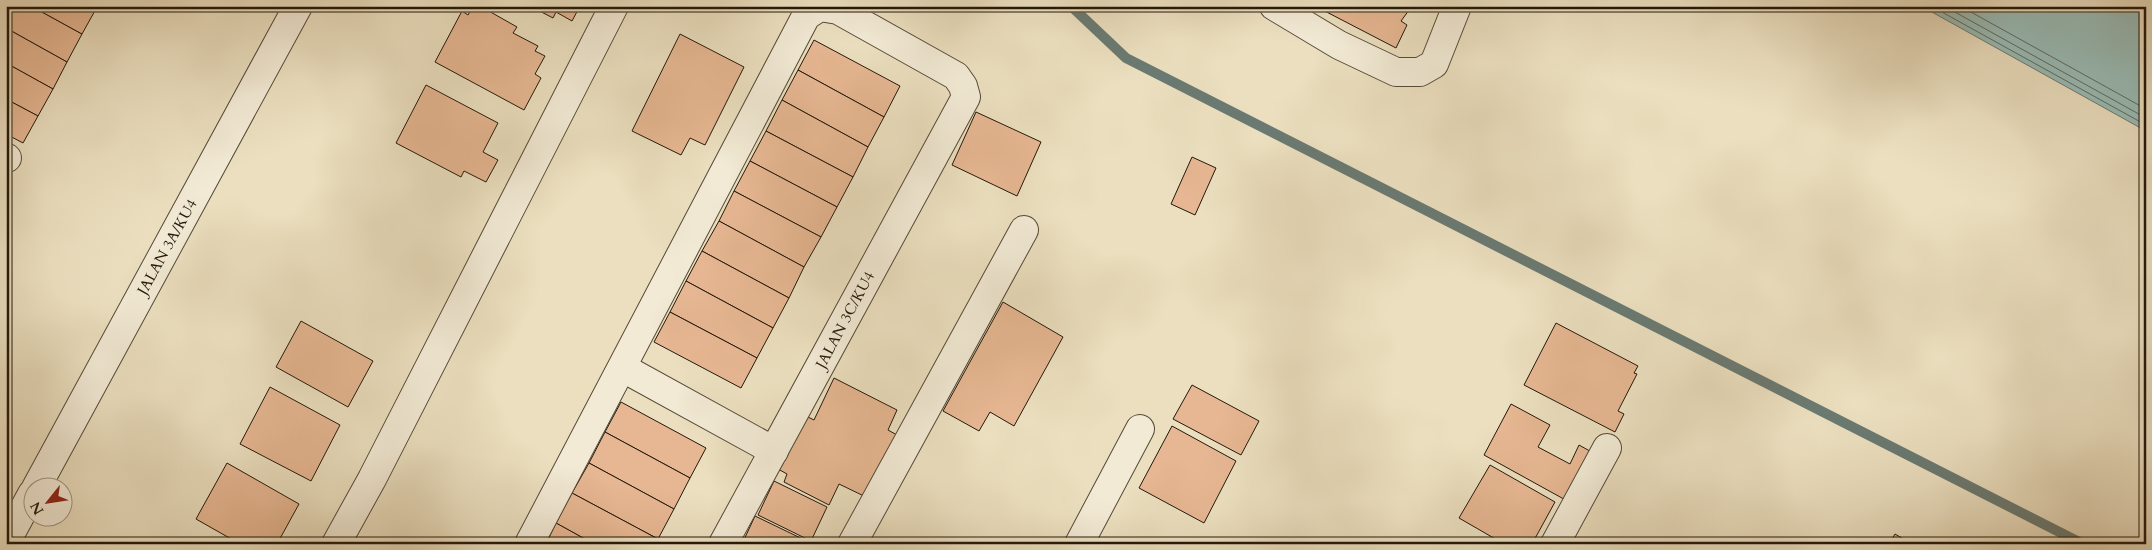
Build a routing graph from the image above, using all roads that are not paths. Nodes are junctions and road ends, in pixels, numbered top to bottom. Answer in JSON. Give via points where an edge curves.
{"nodes":[{"id":1,"x":298,"y":6,"type":"edge"},
{"id":2,"x":614,"y":6,"type":"edge"},
{"id":3,"x":1274,"y":6,"type":"edge"},
{"id":4,"x":1457,"y":6,"type":"edge"},
{"id":5,"x":1024,"y":230,"type":"dead end"},
{"id":6,"x":623,"y":368,"type":"junction"},
{"id":7,"x":1140,"y":430,"type":"dead end"},
{"id":8,"x":1607,"y":448,"type":"dead end"},
{"id":9,"x":774,"y":451,"type":"junction"},
{"id":10,"x":41,"y":478,"type":"edge"},
{"id":11,"x":22,"y":512,"type":"edge"},
{"id":12,"x":6,"y":542,"type":"edge"},
{"id":13,"x":336,"y":544,"type":"edge"},
{"id":14,"x":529,"y":544,"type":"edge"},
{"id":15,"x":723,"y":544,"type":"edge"},
{"id":16,"x":852,"y":544,"type":"edge"},
{"id":17,"x":1079,"y":544,"type":"edge"},
{"id":18,"x":1555,"y":544,"type":"edge"}],
"edges":[{"from":1,"to":10,"type":"street","name":"JALAN 3A/KU4"},
{"from":2,"to":13,"type":"street"},
{"from":3,"to":4,"type":"street","via":[[1339,45],[1396,72],[1420,72],[1434,64]]},
{"from":5,"to":16,"type":"street"},
{"from":6,"to":9,"type":"street"},
{"from":6,"to":9,"type":"street","name":"JALAN 3C/KU4","via":[[806,16],[820,7],[838,10],[956,76],[966,97]]},
{"from":6,"to":14,"type":"street"},
{"from":7,"to":17,"type":"street"},
{"from":8,"to":18,"type":"street"},
{"from":9,"to":15,"type":"street","name":"JALAN 3C/KU4"},
{"from":11,"to":12,"type":"street"}]}
